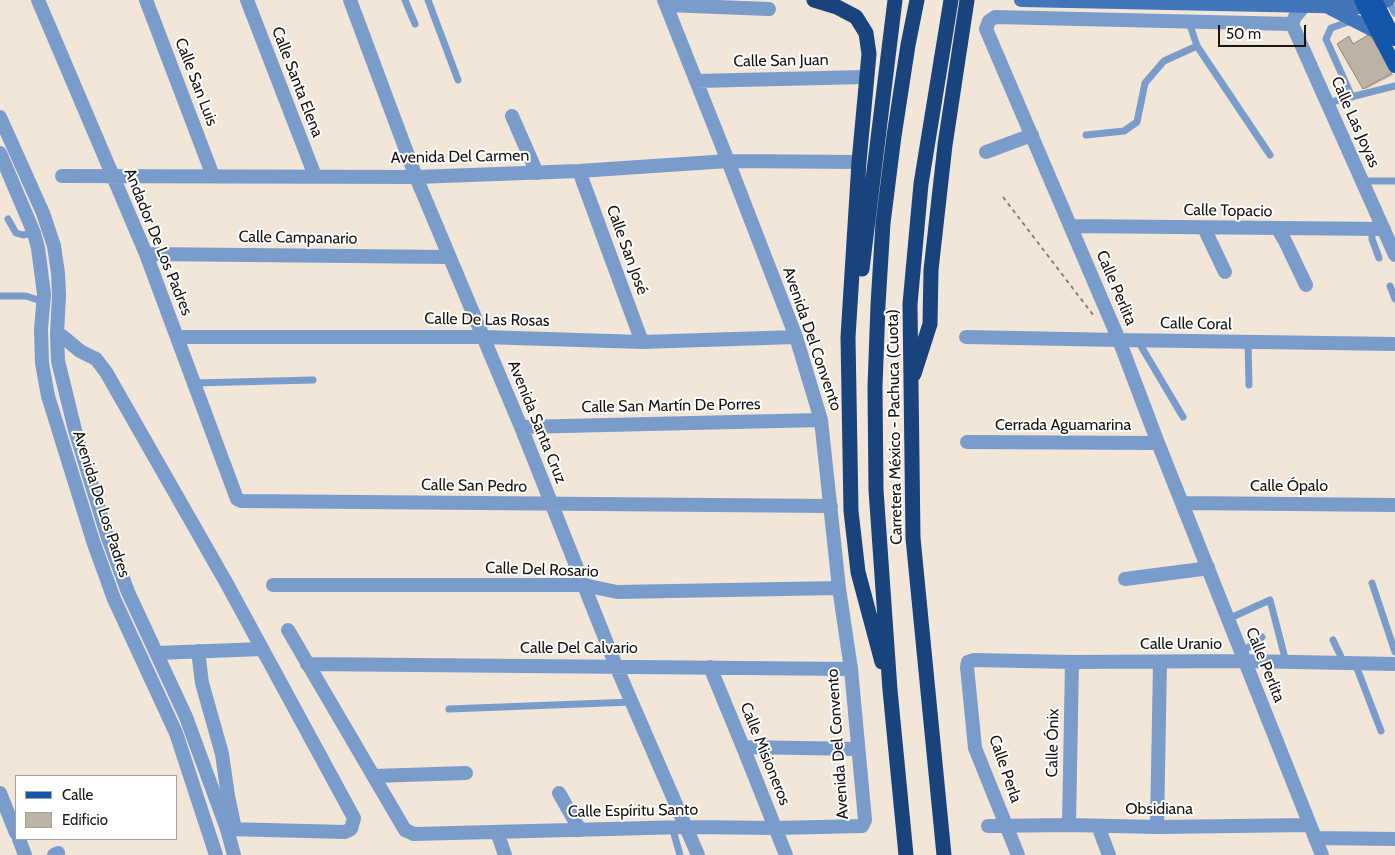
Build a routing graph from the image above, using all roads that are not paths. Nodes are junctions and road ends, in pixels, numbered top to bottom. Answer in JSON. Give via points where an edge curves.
{"nodes":[{"id":1,"x":38,"y":0,"type":"edge"},
{"id":2,"x":146,"y":0,"type":"edge"},
{"id":3,"x":246,"y":0,"type":"edge"},
{"id":4,"x":350,"y":0,"type":"edge"},
{"id":5,"x":405,"y":0,"type":"edge"},
{"id":6,"x":428,"y":0,"type":"edge"},
{"id":7,"x":814,"y":0,"type":"edge"},
{"id":8,"x":917,"y":0,"type":"edge"},
{"id":9,"x":1020,"y":0,"type":"edge"},
{"id":10,"x":1389,"y":0,"type":"edge"},
{"id":11,"x":665,"y":2,"type":"edge"},
{"id":12,"x":1367,"y":2,"type":"edge"},
{"id":13,"x":894,"y":4,"type":"edge"},
{"id":14,"x":951,"y":4,"type":"edge"},
{"id":15,"x":966,"y":5,"type":"edge"},
{"id":16,"x":1304,"y":6,"type":"junction"},
{"id":17,"x":1328,"y":6,"type":"junction"},
{"id":18,"x":769,"y":9,"type":"dead end"},
{"id":19,"x":1395,"y":11,"type":"edge"},
{"id":20,"x":1353,"y":20,"type":"junction"},
{"id":21,"x":1189,"y":22,"type":"junction"},
{"id":22,"x":415,"y":24,"type":"dead end"},
{"id":23,"x":1292,"y":24,"type":"junction"},
{"id":24,"x":1377,"y":32,"type":"junction"},
{"id":25,"x":1395,"y":39,"type":"edge"},
{"id":26,"x":1197,"y":46,"type":"junction"},
{"id":27,"x":1395,"y":66,"type":"edge"},
{"id":28,"x":866,"y":77,"type":"junction"},
{"id":29,"x":458,"y":80,"type":"dead end"},
{"id":30,"x":696,"y":81,"type":"junction"},
{"id":31,"x":1395,"y":86,"type":"edge"},
{"id":32,"x":1352,"y":97,"type":"junction"},
{"id":33,"x":1327,"y":102,"type":"junction"},
{"id":34,"x":512,"y":116,"type":"dead end"},
{"id":35,"x":0,"y":117,"type":"edge"},
{"id":36,"x":1032,"y":135,"type":"junction"},
{"id":37,"x":1086,"y":135,"type":"dead end"},
{"id":38,"x":986,"y":152,"type":"dead end"},
{"id":39,"x":0,"y":153,"type":"edge"},
{"id":40,"x":1270,"y":155,"type":"dead end"},
{"id":41,"x":728,"y":161,"type":"junction"},
{"id":42,"x":859,"y":162,"type":"junction"},
{"id":43,"x":579,"y":171,"type":"junction"},
{"id":44,"x":538,"y":172,"type":"junction"},
{"id":45,"x":112,"y":175,"type":"junction"},
{"id":46,"x":62,"y":176,"type":"dead end"},
{"id":47,"x":213,"y":176,"type":"junction"},
{"id":48,"x":315,"y":176,"type":"junction"},
{"id":49,"x":416,"y":176,"type":"junction"},
{"id":50,"x":1395,"y":181,"type":"edge"},
{"id":51,"x":1362,"y":182,"type":"junction"},
{"id":52,"x":8,"y":219,"type":"dead end"},
{"id":53,"x":1071,"y":226,"type":"junction"},
{"id":54,"x":1204,"y":228,"type":"junction"},
{"id":55,"x":1278,"y":228,"type":"junction"},
{"id":56,"x":1378,"y":229,"type":"junction"},
{"id":57,"x":34,"y":234,"type":"junction"},
{"id":58,"x":146,"y":254,"type":"junction"},
{"id":59,"x":1395,"y":255,"type":"edge"},
{"id":60,"x":449,"y":257,"type":"junction"},
{"id":61,"x":1380,"y":258,"type":"dead end"},
{"id":62,"x":1225,"y":272,"type":"dead end"},
{"id":63,"x":1306,"y":285,"type":"dead end"},
{"id":64,"x":1390,"y":286,"type":"dead end"},
{"id":65,"x":0,"y":296,"type":"edge"},
{"id":66,"x":1395,"y":298,"type":"edge"},
{"id":67,"x":44,"y":302,"type":"junction"},
{"id":68,"x":57,"y":334,"type":"junction"},
{"id":69,"x":177,"y":337,"type":"junction"},
{"id":70,"x":483,"y":337,"type":"junction"},
{"id":71,"x":796,"y":337,"type":"junction"},
{"id":72,"x":848,"y":337,"type":"junction"},
{"id":73,"x":966,"y":337,"type":"dead end"},
{"id":74,"x":1119,"y":340,"type":"junction"},
{"id":75,"x":1138,"y":341,"type":"junction"},
{"id":76,"x":642,"y":342,"type":"junction"},
{"id":77,"x":1248,"y":342,"type":"junction"},
{"id":78,"x":1395,"y":344,"type":"edge"},
{"id":79,"x":313,"y":380,"type":"dead end"},
{"id":80,"x":194,"y":383,"type":"junction"},
{"id":81,"x":1249,"y":385,"type":"dead end"},
{"id":82,"x":910,"y":388,"type":"junction"},
{"id":83,"x":1183,"y":417,"type":"dead end"},
{"id":84,"x":821,"y":420,"type":"junction"},
{"id":85,"x":521,"y":427,"type":"junction"},
{"id":86,"x":967,"y":442,"type":"dead end"},
{"id":87,"x":1158,"y":443,"type":"junction"},
{"id":88,"x":238,"y":499,"type":"joint"},
{"id":89,"x":1183,"y":503,"type":"junction"},
{"id":90,"x":552,"y":504,"type":"junction"},
{"id":91,"x":1395,"y":505,"type":"edge"},
{"id":92,"x":831,"y":506,"type":"junction"},
{"id":93,"x":1208,"y":567,"type":"junction"},
{"id":94,"x":1125,"y":579,"type":"dead end"},
{"id":95,"x":1372,"y":583,"type":"dead end"},
{"id":96,"x":273,"y":585,"type":"dead end"},
{"id":97,"x":584,"y":586,"type":"junction"},
{"id":98,"x":839,"y":588,"type":"junction"},
{"id":99,"x":1228,"y":619,"type":"junction"},
{"id":100,"x":288,"y":630,"type":"dead end"},
{"id":101,"x":1262,"y":637,"type":"dead end"},
{"id":102,"x":1333,"y":640,"type":"dead end"},
{"id":103,"x":262,"y":649,"type":"junction"},
{"id":104,"x":198,"y":651,"type":"junction"},
{"id":105,"x":1395,"y":652,"type":"edge"},
{"id":106,"x":157,"y":653,"type":"junction"},
{"id":107,"x":1243,"y":657,"type":"junction"},
{"id":108,"x":968,"y":662,"type":"joint"},
{"id":109,"x":1072,"y":662,"type":"junction"},
{"id":110,"x":1160,"y":662,"type":"junction"},
{"id":111,"x":1286,"y":662,"type":"junction"},
{"id":112,"x":1349,"y":663,"type":"junction"},
{"id":113,"x":307,"y":664,"type":"junction"},
{"id":114,"x":1395,"y":664,"type":"edge"},
{"id":115,"x":616,"y":666,"type":"junction"},
{"id":116,"x":710,"y":667,"type":"junction"},
{"id":117,"x":851,"y":669,"type":"junction"},
{"id":118,"x":890,"y":690,"type":"junction"},
{"id":119,"x":632,"y":702,"type":"junction"},
{"id":120,"x":449,"y":708,"type":"dead end"},
{"id":121,"x":1380,"y":731,"type":"dead end"},
{"id":122,"x":743,"y":746,"type":"junction"},
{"id":123,"x":858,"y":749,"type":"junction"},
{"id":124,"x":466,"y":773,"type":"dead end"},
{"id":125,"x":374,"y":776,"type":"junction"},
{"id":126,"x":0,"y":793,"type":"edge"},
{"id":127,"x":559,"y":793,"type":"dead end"},
{"id":128,"x":1070,"y":825,"type":"junction"},
{"id":129,"x":1310,"y":825,"type":"junction"},
{"id":130,"x":862,"y":826,"type":"joint"},
{"id":131,"x":988,"y":826,"type":"dead end"},
{"id":132,"x":1007,"y":826,"type":"junction"},
{"id":133,"x":1098,"y":826,"type":"junction"},
{"id":134,"x":672,"y":827,"type":"junction"},
{"id":135,"x":687,"y":827,"type":"junction"},
{"id":136,"x":1157,"y":827,"type":"junction"},
{"id":137,"x":776,"y":828,"type":"junction"},
{"id":138,"x":231,"y":829,"type":"junction"},
{"id":139,"x":15,"y":830,"type":"edge"},
{"id":140,"x":580,"y":830,"type":"junction"},
{"id":141,"x":497,"y":832,"type":"junction"},
{"id":142,"x":1315,"y":838,"type":"junction"},
{"id":143,"x":1395,"y":839,"type":"edge"},
{"id":144,"x":18,"y":840,"type":"edge"},
{"id":145,"x":25,"y":855,"type":"edge"},
{"id":146,"x":216,"y":855,"type":"edge"},
{"id":147,"x":234,"y":855,"type":"edge"},
{"id":148,"x":505,"y":855,"type":"edge"},
{"id":149,"x":680,"y":855,"type":"edge"},
{"id":150,"x":698,"y":855,"type":"edge"},
{"id":151,"x":786,"y":855,"type":"edge"},
{"id":152,"x":906,"y":855,"type":"edge"},
{"id":153,"x":944,"y":855,"type":"edge"},
{"id":154,"x":1018,"y":855,"type":"edge"},
{"id":155,"x":1109,"y":855,"type":"edge"},
{"id":156,"x":1322,"y":855,"type":"edge"}],
"edges":[{"from":1,"to":45,"type":"street","name":"Andador De Los Padres"},
{"from":2,"to":47,"type":"street","name":"Calle San Luis"},
{"from":3,"to":48,"type":"street","name":"Calle Santa Elena"},
{"from":4,"to":49,"type":"street","name":"Avenida Santa Cruz"},
{"from":5,"to":22,"type":"lane"},
{"from":6,"to":29,"type":"lane"},
{"from":7,"to":28,"type":"highway","via":[[856,17],[866,33],[869,54]]},
{"from":8,"to":118,"type":"highway","name":"Carretera México - Pachuca (Cuota)","via":[[894,136],[878,305],[876,490]]},
{"from":9,"to":16,"type":"main road"},
{"from":10,"to":12,"type":"main road"},
{"from":10,"to":19,"type":"lane"},
{"from":11,"to":18,"type":"street"},
{"from":11,"to":30,"type":"street","name":"Avenida Del Convento"},
{"from":12,"to":17,"type":"main road"},
{"from":12,"to":24,"type":"main road"},
{"from":12,"to":25,"type":"main road","bridge":true},
{"from":13,"to":72,"type":"highway","via":[[858,296]]},
{"from":14,"to":82,"type":"highway","name":"Carretera México - Pachuca (Cuota)","via":[[920,194],[910,304]]},
{"from":15,"to":82,"type":"highway","via":[[931,270],[930,324]]},
{"from":16,"to":17,"type":"main road"},
{"from":16,"to":23,"type":"street"},
{"from":17,"to":20,"type":"main road"},
{"from":20,"to":24,"type":"main road"},
{"from":20,"to":32,"type":"lane","via":[[1331,28],[1326,39]]},
{"from":21,"to":23,"type":"street","name":"Calle Perlita"},
{"from":21,"to":26,"type":"lane"},
{"from":21,"to":36,"type":"street","name":"Calle Perlita","via":[[994,18],[988,21],[986,29]]},
{"from":23,"to":33,"type":"street","name":"Calle Las Joyas"},
{"from":24,"to":27,"type":"main road"},
{"from":26,"to":37,"type":"lane","via":[[1164,61],[1145,83],[1137,122],[1124,131]]},
{"from":26,"to":40,"type":"lane"},
{"from":28,"to":30,"type":"street","name":"Calle San Juan"},
{"from":28,"to":42,"type":"highway"},
{"from":30,"to":41,"type":"street","name":"Avenida Del Convento"},
{"from":31,"to":32,"type":"lane"},
{"from":32,"to":33,"type":"lane"},
{"from":33,"to":51,"type":"street","name":"Calle Las Joyas"},
{"from":34,"to":44,"type":"street"},
{"from":35,"to":68,"type":"street","name":"Avenida De Los Padres","via":[[43,213],[54,246],[59,295]]},
{"from":36,"to":38,"type":"street"},
{"from":36,"to":53,"type":"street","name":"Calle Perlita"},
{"from":39,"to":57,"type":"street","name":"Avenida De Los Padres"},
{"from":41,"to":42,"type":"street","name":"Avenida Del Carmen"},
{"from":41,"to":43,"type":"street","name":"Avenida Del Carmen"},
{"from":41,"to":71,"type":"street","name":"Avenida Del Convento"},
{"from":42,"to":72,"type":"highway"},
{"from":43,"to":44,"type":"street","name":"Avenida Del Carmen"},
{"from":43,"to":76,"type":"street","name":"Calle San José"},
{"from":44,"to":49,"type":"street","name":"Avenida Del Carmen"},
{"from":45,"to":46,"type":"street","name":"Avenida Del Carmen"},
{"from":45,"to":47,"type":"street","name":"Avenida Del Carmen"},
{"from":45,"to":58,"type":"street","name":"Andador De Los Padres"},
{"from":47,"to":48,"type":"street","name":"Avenida Del Carmen"},
{"from":48,"to":49,"type":"street","name":"Avenida Del Carmen"},
{"from":49,"to":60,"type":"street","name":"Avenida Santa Cruz"},
{"from":50,"to":51,"type":"lane"},
{"from":51,"to":56,"type":"street","name":"Calle Las Joyas"},
{"from":52,"to":57,"type":"lane","via":[[16,233],[23,236]]},
{"from":53,"to":54,"type":"street","name":"Calle Topacio"},
{"from":53,"to":74,"type":"street","name":"Calle Perlita"},
{"from":54,"to":55,"type":"street","name":"Calle Topacio"},
{"from":54,"to":62,"type":"street"},
{"from":55,"to":56,"type":"street","name":"Calle Topacio"},
{"from":55,"to":63,"type":"street"},
{"from":56,"to":59,"type":"street","name":"Calle Las Joyas"},
{"from":56,"to":61,"type":"lane","via":[[1372,240]]},
{"from":57,"to":67,"type":"street","name":"Avenida De Los Padres"},
{"from":58,"to":60,"type":"street","name":"Calle Campanario"},
{"from":58,"to":69,"type":"street","name":"Andador De Los Padres"},
{"from":60,"to":70,"type":"street","name":"Avenida Santa Cruz"},
{"from":64,"to":66,"type":"lane"},
{"from":65,"to":67,"type":"lane","via":[[26,296]]},
{"from":67,"to":146,"type":"street","name":"Avenida De Los Padres","via":[[40,329],[48,396],[93,541],[114,599],[176,733]]},
{"from":68,"to":103,"type":"street","via":[[96,359],[106,372]]},
{"from":68,"to":106,"type":"street","name":"Avenida De Los Padres","via":[[58,361],[74,430],[128,592]]},
{"from":69,"to":70,"type":"street","name":"Calle De Las Rosas"},
{"from":69,"to":80,"type":"street","name":"Andador De Los Padres"},
{"from":70,"to":76,"type":"street","name":"Calle De Las Rosas"},
{"from":70,"to":85,"type":"street","name":"Avenida Santa Cruz"},
{"from":71,"to":76,"type":"street","name":"Calle De Las Rosas"},
{"from":71,"to":84,"type":"street","name":"Avenida Del Convento"},
{"from":72,"to":118,"type":"highway","via":[[851,512],[858,572]]},
{"from":73,"to":74,"type":"street","name":"Calle Coral"},
{"from":74,"to":75,"type":"street","name":"Calle Coral"},
{"from":74,"to":87,"type":"street","name":"Calle Perlita"},
{"from":75,"to":77,"type":"street","name":"Calle Coral"},
{"from":75,"to":83,"type":"lane"},
{"from":77,"to":78,"type":"street","name":"Calle Coral"},
{"from":77,"to":81,"type":"lane"},
{"from":79,"to":80,"type":"lane"},
{"from":80,"to":88,"type":"street","name":"Andador De Los Padres"},
{"from":82,"to":153,"type":"highway","name":"Carretera México - Pachuca (Cuota)","via":[[913,538]]},
{"from":84,"to":85,"type":"street","name":"Calle San Martín De Porres"},
{"from":84,"to":92,"type":"street","name":"Avenida Del Convento"},
{"from":85,"to":90,"type":"street","name":"Avenida Santa Cruz"},
{"from":86,"to":87,"type":"street","name":"Cerrada Aguamarina"},
{"from":87,"to":89,"type":"street","name":"Calle Perlita"},
{"from":88,"to":90,"type":"street","name":"Calle San Pedro"},
{"from":89,"to":91,"type":"street","name":"Calle Ópalo"},
{"from":89,"to":93,"type":"street","name":"Calle Perlita"},
{"from":90,"to":92,"type":"street","name":"Calle San Pedro"},
{"from":90,"to":97,"type":"street","name":"Avenida Santa Cruz"},
{"from":92,"to":98,"type":"street","name":"Avenida Del Convento"},
{"from":93,"to":94,"type":"street"},
{"from":93,"to":99,"type":"street","name":"Calle Perlita"},
{"from":95,"to":105,"type":"lane"},
{"from":96,"to":97,"type":"street","name":"Calle Del Rosario"},
{"from":97,"to":98,"type":"street","name":"Calle Del Rosario","via":[[617,592]]},
{"from":97,"to":115,"type":"street","name":"Avenida Santa Cruz"},
{"from":98,"to":117,"type":"street","name":"Avenida Del Convento"},
{"from":99,"to":107,"type":"street","name":"Calle Perlita"},
{"from":99,"to":111,"type":"lane","via":[[1270,600]]},
{"from":100,"to":113,"type":"street"},
{"from":101,"to":107,"type":"lane"},
{"from":102,"to":112,"type":"lane"},
{"from":103,"to":104,"type":"street"},
{"from":103,"to":138,"type":"street","via":[[354,818],[351,829],[345,832]]},
{"from":104,"to":106,"type":"street"},
{"from":104,"to":138,"type":"street","via":[[202,682],[222,754]]},
{"from":106,"to":138,"type":"street","name":"Avenida De Los Padres"},
{"from":107,"to":110,"type":"street","name":"Calle Uranio"},
{"from":107,"to":111,"type":"street","name":"Calle Uranio"},
{"from":107,"to":129,"type":"street","name":"Calle Perlita"},
{"from":108,"to":109,"type":"street","name":"Calle Uranio"},
{"from":108,"to":132,"type":"street","name":"Calle Perla","via":[[976,748]]},
{"from":109,"to":110,"type":"street","name":"Calle Uranio"},
{"from":109,"to":128,"type":"street","name":"Calle Ónix"},
{"from":110,"to":136,"type":"street"},
{"from":111,"to":112,"type":"street","name":"Calle Uranio"},
{"from":112,"to":114,"type":"street","name":"Calle Uranio"},
{"from":112,"to":121,"type":"lane"},
{"from":113,"to":115,"type":"street","name":"Calle Del Calvario"},
{"from":113,"to":125,"type":"street"},
{"from":115,"to":116,"type":"street","name":"Calle Del Calvario"},
{"from":115,"to":119,"type":"street","name":"Avenida Santa Cruz"},
{"from":116,"to":117,"type":"street","name":"Calle Del Calvario"},
{"from":116,"to":122,"type":"street","name":"Calle Misioneros"},
{"from":117,"to":123,"type":"street","name":"Avenida Del Convento"},
{"from":118,"to":152,"type":"highway","name":"Carretera México - Pachuca (Cuota)"},
{"from":119,"to":120,"type":"lane"},
{"from":119,"to":135,"type":"street","name":"Avenida Santa Cruz"},
{"from":122,"to":123,"type":"street"},
{"from":122,"to":137,"type":"street","name":"Calle Misioneros"},
{"from":123,"to":130,"type":"street","name":"Avenida Del Convento","via":[[865,820]]},
{"from":124,"to":125,"type":"street"},
{"from":125,"to":141,"type":"street","name":"Calle Espíritu Santo","via":[[405,830],[414,834]]},
{"from":126,"to":139,"type":"street"},
{"from":127,"to":140,"type":"street"},
{"from":128,"to":132,"type":"street","name":"Obsidiana"},
{"from":128,"to":133,"type":"street","name":"Obsidiana"},
{"from":129,"to":136,"type":"street","name":"Obsidiana"},
{"from":129,"to":142,"type":"street","name":"Calle Perlita"},
{"from":130,"to":137,"type":"street","name":"Calle Espíritu Santo"},
{"from":131,"to":132,"type":"street","name":"Obsidiana"},
{"from":132,"to":154,"type":"street","name":"Calle Perla"},
{"from":133,"to":136,"type":"street","name":"Obsidiana"},
{"from":133,"to":155,"type":"street"},
{"from":134,"to":135,"type":"street","name":"Calle Espíritu Santo"},
{"from":134,"to":140,"type":"street","name":"Calle Espíritu Santo"},
{"from":134,"to":149,"type":"lane"},
{"from":135,"to":137,"type":"street","name":"Calle Espíritu Santo"},
{"from":135,"to":150,"type":"street","name":"Avenida Santa Cruz"},
{"from":137,"to":151,"type":"street","name":"Calle Misioneros"},
{"from":138,"to":147,"type":"street","name":"Avenida De Los Padres"},
{"from":140,"to":141,"type":"street","name":"Calle Espíritu Santo"},
{"from":141,"to":148,"type":"street"},
{"from":142,"to":143,"type":"street"},
{"from":142,"to":156,"type":"street","name":"Calle Perlita"},
{"from":144,"to":145,"type":"street"}]}
